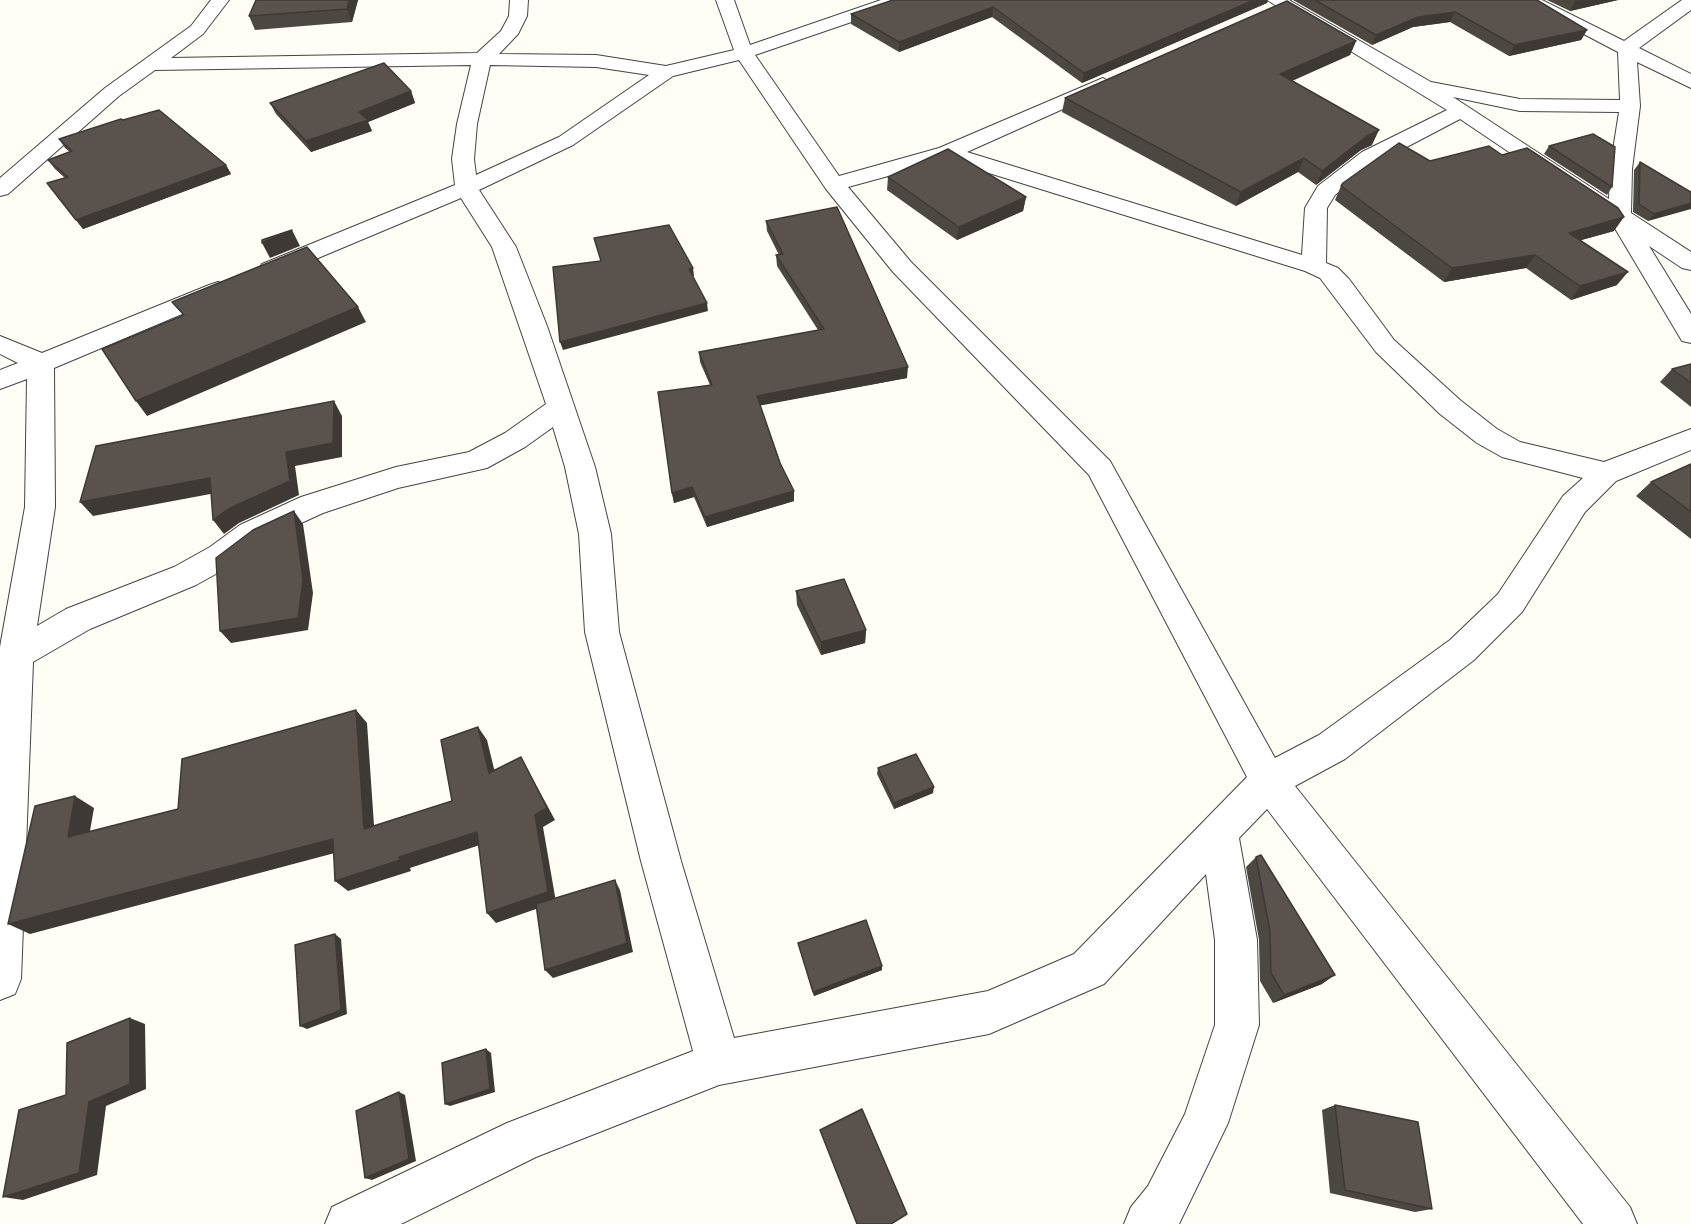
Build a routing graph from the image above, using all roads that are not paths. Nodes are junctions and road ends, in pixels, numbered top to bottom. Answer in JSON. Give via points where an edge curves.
{"nodes":[{"id":1,"x":220,"y":0,"type":"edge"},
{"id":2,"x":519,"y":0,"type":"edge"},
{"id":3,"x":725,"y":0,"type":"edge"},
{"id":4,"x":898,"y":0,"type":"edge"},
{"id":5,"x":1528,"y":0,"type":"edge"},
{"id":6,"x":1691,"y":2,"type":"edge"},
{"id":7,"x":1274,"y":6,"type":"edge"},
{"id":8,"x":1627,"y":48,"type":"junction"},
{"id":9,"x":744,"y":53,"type":"junction"},
{"id":10,"x":482,"y":59,"type":"junction"},
{"id":11,"x":152,"y":64,"type":"junction"},
{"id":12,"x":666,"y":72,"type":"junction"},
{"id":13,"x":1121,"y":76,"type":"edge"},
{"id":14,"x":1691,"y":82,"type":"edge"},
{"id":15,"x":1419,"y":83,"type":"junction"},
{"id":16,"x":1630,"y":106,"type":"junction"},
{"id":17,"x":1459,"y":112,"type":"junction"},
{"id":18,"x":947,"y":153,"type":"junction"},
{"id":19,"x":834,"y":184,"type":"junction"},
{"id":20,"x":466,"y":188,"type":"junction"},
{"id":21,"x":0,"y":189,"type":"edge"},
{"id":22,"x":1620,"y":217,"type":"junction"},
{"id":23,"x":1691,"y":263,"type":"edge"},
{"id":24,"x":1314,"y":266,"type":"junction"},
{"id":25,"x":1691,"y":335,"type":"edge"},
{"id":26,"x":0,"y":344,"type":"edge"},
{"id":27,"x":41,"y":363,"type":"junction"},
{"id":28,"x":0,"y":380,"type":"edge"},
{"id":29,"x":559,"y":408,"type":"junction"},
{"id":30,"x":1691,"y":439,"type":"edge"},
{"id":31,"x":1606,"y":473,"type":"junction"},
{"id":32,"x":8,"y":660,"type":"edge"},
{"id":33,"x":1268,"y":781,"type":"junction"},
{"id":34,"x":1219,"y":831,"type":"junction"},
{"id":35,"x":0,"y":979,"type":"edge"},
{"id":36,"x":719,"y":1063,"type":"junction"},
{"id":37,"x":349,"y":1224,"type":"edge"},
{"id":38,"x":1148,"y":1224,"type":"edge"},
{"id":39,"x":1613,"y":1224,"type":"edge"}],
"edges":[{"from":1,"to":11,"type":"street","via":[[197,30]]},
{"from":2,"to":10,"type":"street","via":[[518,16],[509,33]]},
{"from":3,"to":9,"type":"street"},
{"from":4,"to":9,"type":"street"},
{"from":5,"to":8,"type":"street"},
{"from":6,"to":8,"type":"street"},
{"from":7,"to":15,"type":"street"},
{"from":8,"to":14,"type":"street"},
{"from":8,"to":16,"type":"street"},
{"from":9,"to":12,"type":"street"},
{"from":9,"to":19,"type":"street"},
{"from":10,"to":11,"type":"street"},
{"from":10,"to":12,"type":"street","via":[[596,61]]},
{"from":10,"to":20,"type":"street","via":[[467,124],[463,159]]},
{"from":11,"to":21,"type":"street","via":[[78,120]]},
{"from":12,"to":20,"type":"street","via":[[566,141]]},
{"from":13,"to":18,"type":"street"},
{"from":15,"to":16,"type":"street","via":[[1520,105]]},
{"from":15,"to":17,"type":"street"},
{"from":16,"to":22,"type":"street","via":[[1621,169]]},
{"from":17,"to":22,"type":"street"},
{"from":17,"to":24,"type":"street","via":[[1370,157],[1326,191],[1316,208]]},
{"from":18,"to":19,"type":"street"},
{"from":18,"to":24,"type":"street"},
{"from":19,"to":33,"type":"street","via":[[902,267],[1100,468]]},
{"from":20,"to":27,"type":"street"},
{"from":20,"to":29,"type":"street","via":[[504,247]]},
{"from":22,"to":23,"type":"street"},
{"from":22,"to":25,"type":"street"},
{"from":24,"to":31,"type":"street","via":[[1340,284],[1385,346],[1487,436],[1512,450]]},
{"from":26,"to":27,"type":"street"},
{"from":27,"to":28,"type":"street"},
{"from":27,"to":32,"type":"street","via":[[40,507]]},
{"from":29,"to":32,"type":"street","via":[[477,461],[396,478],[312,505],[251,533],[185,576],[78,619]]},
{"from":29,"to":36,"type":"street","via":[[579,467],[595,534],[602,632],[661,861]]},
{"from":30,"to":31,"type":"street"},
{"from":31,"to":33,"type":"street","via":[[1574,504],[1510,603],[1462,650],[1332,747]]},
{"from":32,"to":35,"type":"street"},
{"from":33,"to":34,"type":"street"},
{"from":33,"to":39,"type":"street"},
{"from":34,"to":36,"type":"street","via":[[1089,969],[989,1012]]},
{"from":34,"to":38,"type":"street","via":[[1236,940],[1237,1025],[1205,1123],[1165,1203]]},
{"from":36,"to":37,"type":"street","via":[[523,1139]]}]}
